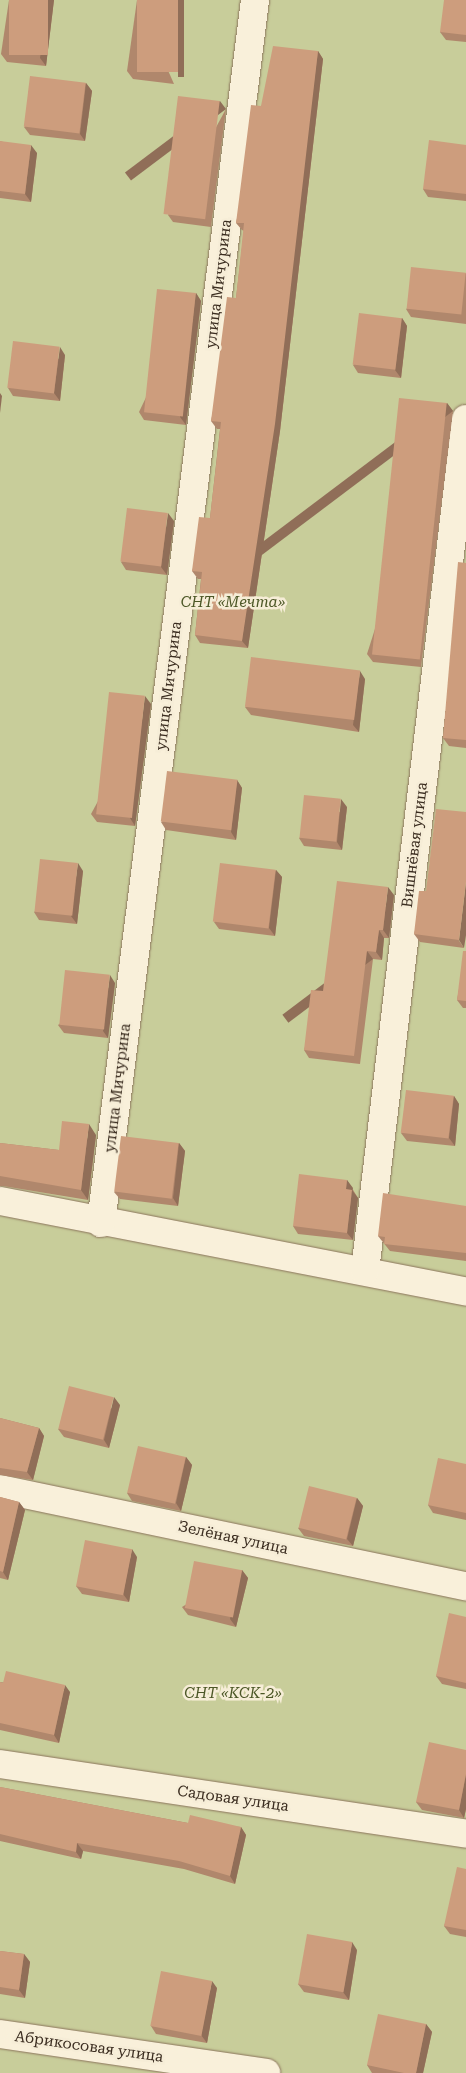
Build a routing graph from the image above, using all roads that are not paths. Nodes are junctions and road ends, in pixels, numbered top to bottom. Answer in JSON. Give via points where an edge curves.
{"nodes":[{"id":1,"x":255,"y":0,"type":"edge"},
{"id":2,"x":466,"y":419,"type":"edge"},
{"id":3,"x":0,"y":1201,"type":"edge"},
{"id":4,"x":101,"y":1223,"type":"junction"},
{"id":5,"x":365,"y":1271,"type":"junction"},
{"id":6,"x":466,"y":1292,"type":"edge"},
{"id":7,"x":0,"y":1489,"type":"edge"},
{"id":8,"x":466,"y":1586,"type":"edge"},
{"id":9,"x":0,"y":1764,"type":"edge"},
{"id":10,"x":466,"y":1834,"type":"edge"},
{"id":11,"x":0,"y":2034,"type":"edge"},
{"id":12,"x":266,"y":2073,"type":"edge"}],
"edges":[{"from":1,"to":4,"type":"street","name":"улица Мичурина"},
{"from":2,"to":5,"type":"street","name":"Вишнёвая улица"},
{"from":3,"to":4,"type":"street"},
{"from":4,"to":5,"type":"street"},
{"from":5,"to":6,"type":"street"},
{"from":7,"to":8,"type":"street","name":"Зелёная улица"},
{"from":9,"to":10,"type":"street","name":"Садовая улица"},
{"from":11,"to":12,"type":"street","name":"Абрикосовая улица"}]}
